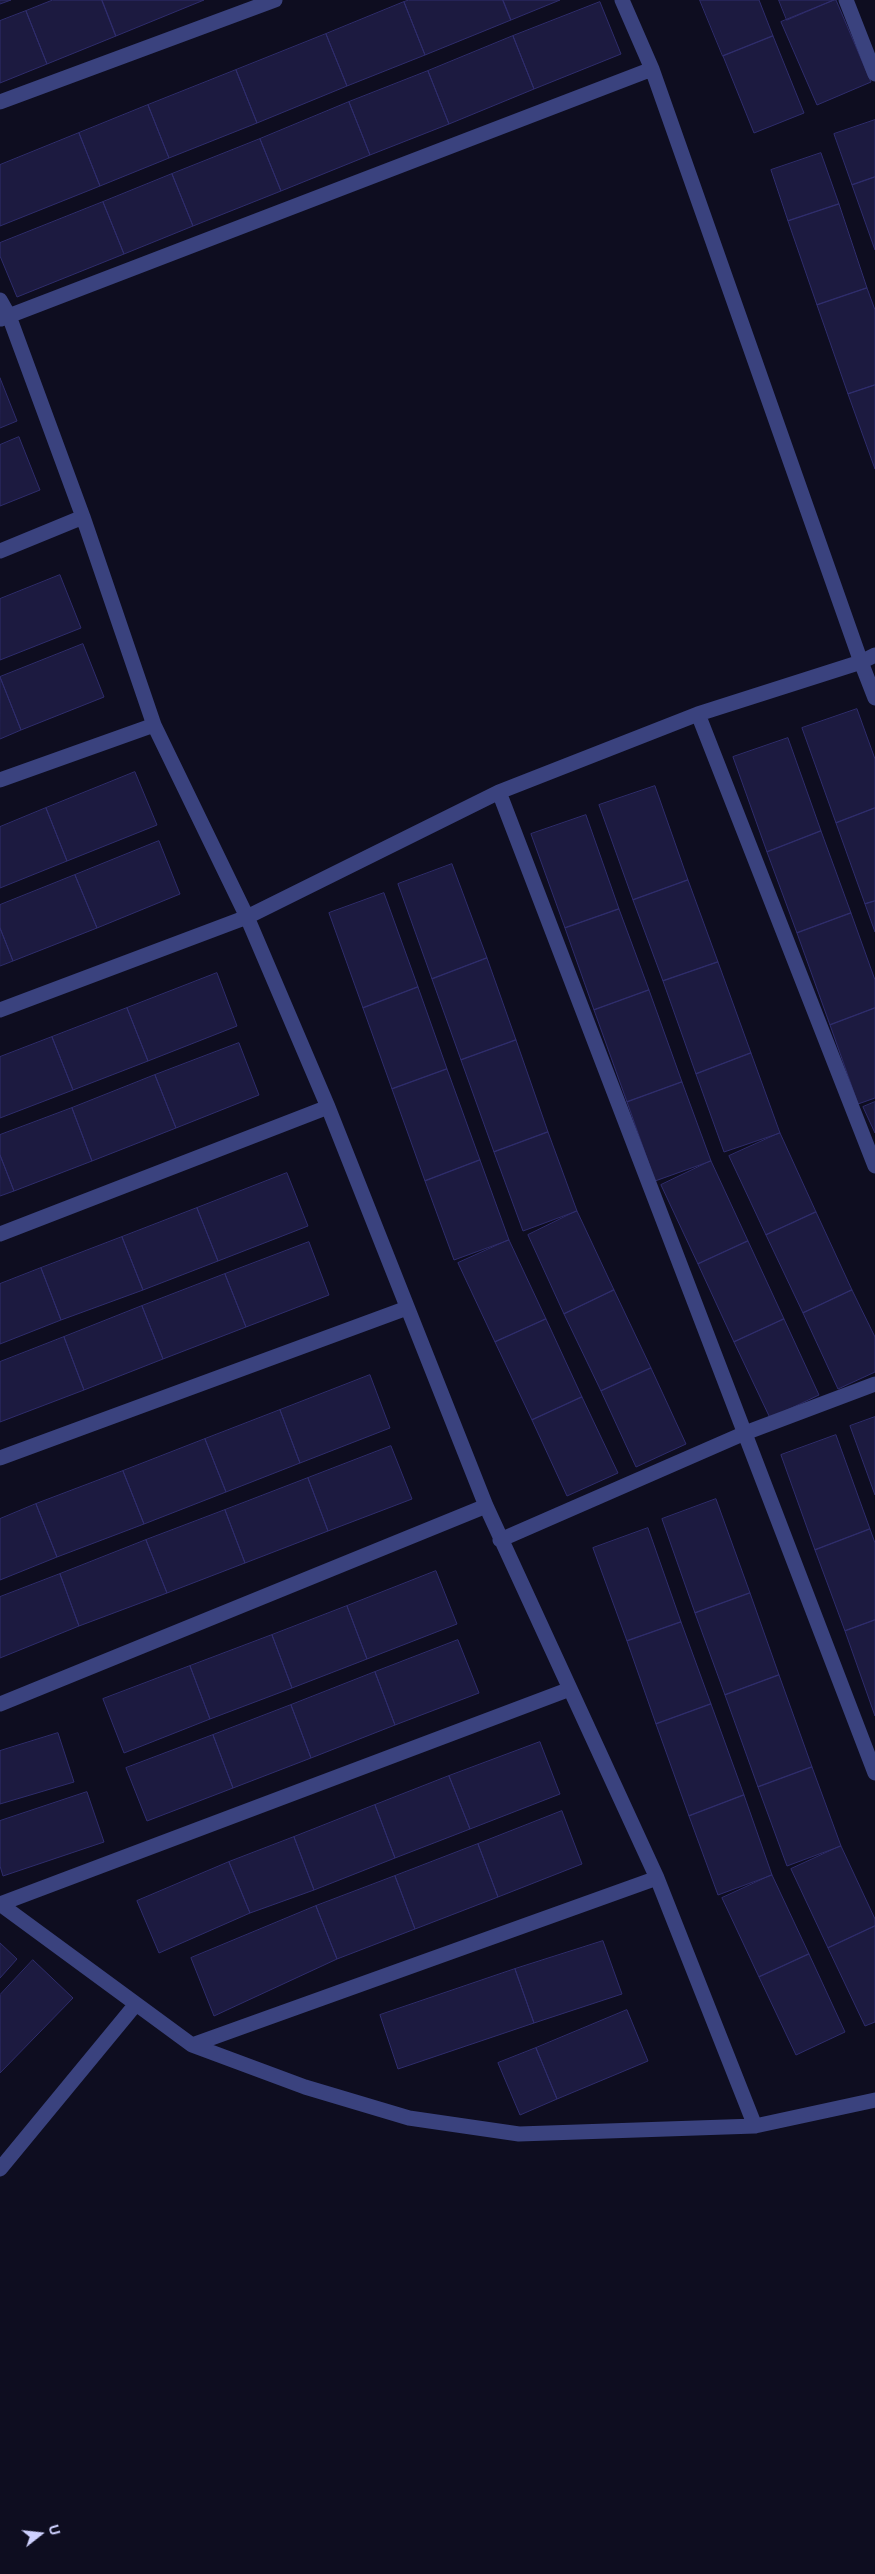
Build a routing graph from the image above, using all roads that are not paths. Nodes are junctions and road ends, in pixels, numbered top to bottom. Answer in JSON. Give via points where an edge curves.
{"nodes":[{"id":1,"x":275,"y":0,"type":"edge"},
{"id":2,"x":622,"y":0,"type":"edge"},
{"id":3,"x":846,"y":0,"type":"edge"},
{"id":4,"x":652,"y":69,"type":"junction"},
{"id":5,"x":875,"y":74,"type":"edge"},
{"id":6,"x":0,"y":102,"type":"edge"},
{"id":7,"x":0,"y":300,"type":"edge"},
{"id":8,"x":5,"y":318,"type":"edge"},
{"id":9,"x":83,"y":517,"type":"junction"},
{"id":10,"x":0,"y":551,"type":"edge"},
{"id":11,"x":875,"y":655,"type":"edge"},
{"id":12,"x":860,"y":662,"type":"junction"},
{"id":13,"x":875,"y":698,"type":"edge"},
{"id":14,"x":698,"y":714,"type":"junction"},
{"id":15,"x":154,"y":725,"type":"junction"},
{"id":16,"x":0,"y":780,"type":"edge"},
{"id":17,"x":500,"y":792,"type":"junction"},
{"id":18,"x":247,"y":917,"type":"junction"},
{"id":19,"x":0,"y":1010,"type":"edge"},
{"id":20,"x":328,"y":1107,"type":"junction"},
{"id":21,"x":875,"y":1166,"type":"edge"},
{"id":22,"x":0,"y":1234,"type":"edge"},
{"id":23,"x":407,"y":1308,"type":"junction"},
{"id":24,"x":875,"y":1384,"type":"edge"},
{"id":25,"x":745,"y":1433,"type":"junction"},
{"id":26,"x":0,"y":1458,"type":"edge"},
{"id":27,"x":486,"y":1506,"type":"junction"},
{"id":28,"x":500,"y":1540,"type":"junction"},
{"id":29,"x":570,"y":1690,"type":"junction"},
{"id":30,"x":0,"y":1704,"type":"edge"},
{"id":31,"x":875,"y":1773,"type":"edge"},
{"id":32,"x":657,"y":1878,"type":"junction"},
{"id":33,"x":0,"y":1904,"type":"edge"},
{"id":34,"x":136,"y":2004,"type":"junction"},
{"id":35,"x":192,"y":2045,"type":"junction"},
{"id":36,"x":875,"y":2100,"type":"edge"},
{"id":37,"x":756,"y":2126,"type":"junction"},
{"id":38,"x":0,"y":2170,"type":"edge"}],
"edges":[{"from":1,"to":6,"type":"street"},
{"from":2,"to":4,"type":"street"},
{"from":3,"to":5,"type":"street"},
{"from":4,"to":8,"type":"street"},
{"from":4,"to":12,"type":"street"},
{"from":7,"to":8,"type":"street"},
{"from":8,"to":9,"type":"street"},
{"from":9,"to":10,"type":"street"},
{"from":9,"to":15,"type":"street"},
{"from":11,"to":12,"type":"street"},
{"from":12,"to":13,"type":"street"},
{"from":12,"to":14,"type":"street"},
{"from":14,"to":17,"type":"street"},
{"from":14,"to":21,"type":"street"},
{"from":15,"to":16,"type":"street"},
{"from":15,"to":18,"type":"street"},
{"from":17,"to":18,"type":"street"},
{"from":17,"to":25,"type":"street"},
{"from":18,"to":19,"type":"street"},
{"from":18,"to":20,"type":"street"},
{"from":20,"to":22,"type":"street"},
{"from":20,"to":23,"type":"street"},
{"from":23,"to":26,"type":"street"},
{"from":23,"to":27,"type":"street"},
{"from":24,"to":25,"type":"street"},
{"from":25,"to":28,"type":"street"},
{"from":25,"to":31,"type":"street"},
{"from":27,"to":28,"type":"street"},
{"from":27,"to":30,"type":"street"},
{"from":28,"to":29,"type":"street"},
{"from":29,"to":32,"type":"street"},
{"from":29,"to":33,"type":"street"},
{"from":32,"to":35,"type":"street"},
{"from":32,"to":37,"type":"street"},
{"from":33,"to":34,"type":"street"},
{"from":34,"to":35,"type":"street"},
{"from":34,"to":38,"type":"street"},
{"from":35,"to":37,"type":"street","via":[[305,2087],[409,2118],[519,2134]]},
{"from":36,"to":37,"type":"street"}]}
